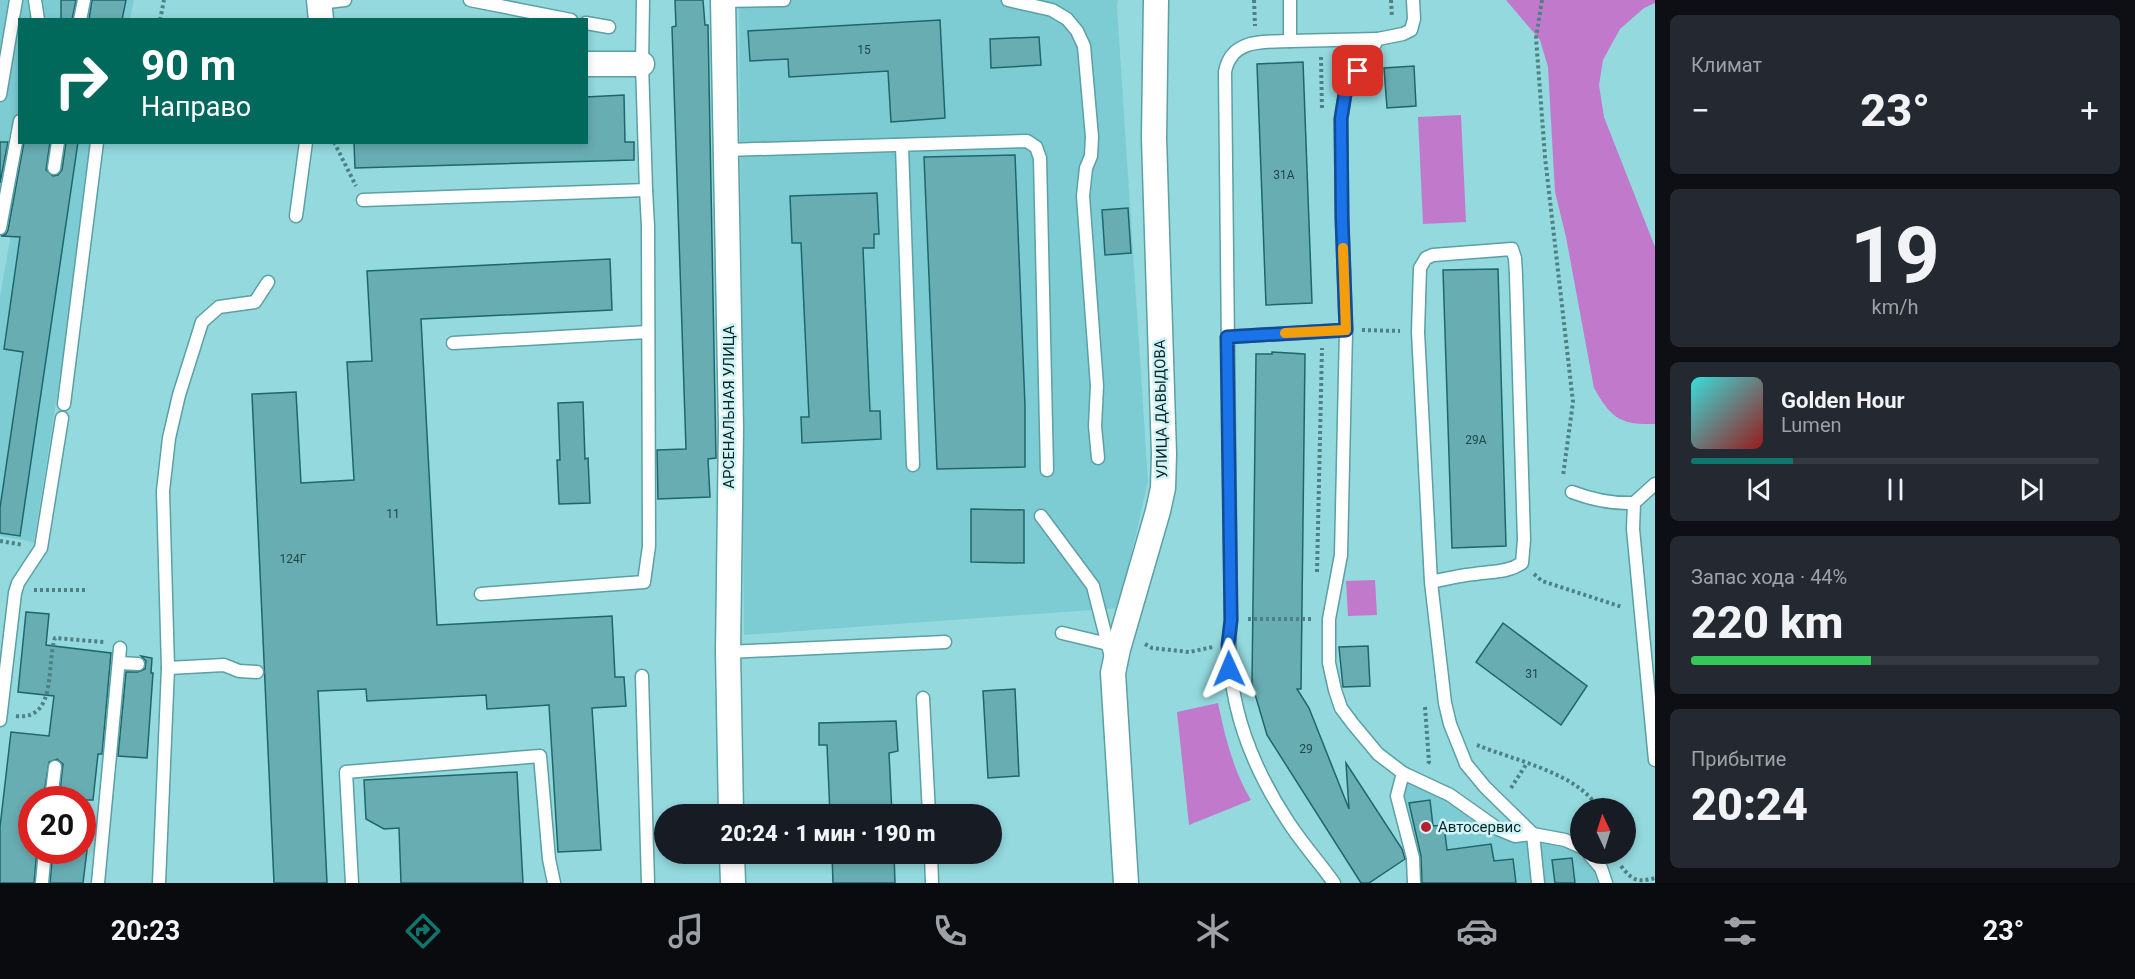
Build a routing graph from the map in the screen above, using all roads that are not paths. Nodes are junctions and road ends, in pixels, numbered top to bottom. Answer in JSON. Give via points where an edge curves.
{"nodes":[{"id":1,"x":15,"y":0,"type":"edge"},
{"id":2,"x":35,"y":0,"type":"edge"},
{"id":3,"x":84,"y":0,"type":"edge"},
{"id":4,"x":345,"y":0,"type":"edge"},
{"id":5,"x":470,"y":0,"type":"edge"},
{"id":6,"x":643,"y":0,"type":"edge"},
{"id":7,"x":779,"y":0,"type":"edge"},
{"id":8,"x":784,"y":0,"type":"edge"},
{"id":9,"x":1008,"y":0,"type":"edge"},
{"id":10,"x":1156,"y":0,"type":"edge"},
{"id":11,"x":1290,"y":0,"type":"edge"},
{"id":12,"x":1413,"y":0,"type":"edge"},
{"id":13,"x":723,"y":1,"type":"edge"},
{"id":14,"x":320,"y":12,"type":"edge"},
{"id":15,"x":38,"y":18,"type":"edge"},
{"id":16,"x":80,"y":18,"type":"edge"},
{"id":17,"x":562,"y":18,"type":"edge"},
{"id":18,"x":588,"y":23,"type":"edge"},
{"id":19,"x":609,"y":27,"type":"dead end"},
{"id":20,"x":1378,"y":39,"type":"junction"},
{"id":21,"x":1290,"y":41,"type":"junction"},
{"id":22,"x":588,"y":64,"type":"edge"},
{"id":23,"x":642,"y":64,"type":"junction"},
{"id":24,"x":0,"y":95,"type":"edge"},
{"id":25,"x":18,"y":132,"type":"edge"},
{"id":26,"x":58,"y":144,"type":"edge"},
{"id":27,"x":97,"y":144,"type":"edge"},
{"id":28,"x":306,"y":144,"type":"edge"},
{"id":29,"x":902,"y":146,"type":"junction"},
{"id":30,"x":726,"y":150,"type":"junction"},
{"id":31,"x":54,"y":168,"type":"dead end"},
{"id":32,"x":646,"y":190,"type":"junction"},
{"id":33,"x":363,"y":200,"type":"road end"},
{"id":34,"x":296,"y":216,"type":"dead end"},
{"id":35,"x":0,"y":228,"type":"edge"},
{"id":36,"x":268,"y":282,"type":"dead end"},
{"id":37,"x":1346,"y":330,"type":"junction"},
{"id":38,"x":648,"y":332,"type":"junction"},
{"id":39,"x":1227,"y":337,"type":"junction"},
{"id":40,"x":453,"y":343,"type":"dead end"},
{"id":41,"x":64,"y":404,"type":"dead end"},
{"id":42,"x":62,"y":418,"type":"dead end"},
{"id":43,"x":1098,"y":458,"type":"dead end"},
{"id":44,"x":913,"y":465,"type":"dead end"},
{"id":45,"x":1047,"y":470,"type":"dead end"},
{"id":46,"x":1655,"y":484,"type":"edge"},
{"id":47,"x":1572,"y":492,"type":"road end"},
{"id":48,"x":1634,"y":503,"type":"junction"},
{"id":49,"x":1041,"y":516,"type":"dead end"},
{"id":50,"x":1431,"y":582,"type":"junction"},
{"id":51,"x":481,"y":594,"type":"dead end"},
{"id":52,"x":1062,"y":633,"type":"dead end"},
{"id":53,"x":1115,"y":638,"type":"junction"},
{"id":54,"x":945,"y":642,"type":"dead end"},
{"id":55,"x":120,"y":648,"type":"road end"},
{"id":56,"x":728,"y":652,"type":"junction"},
{"id":57,"x":119,"y":663,"type":"junction"},
{"id":58,"x":138,"y":664,"type":"dead end"},
{"id":59,"x":168,"y":668,"type":"junction"},
{"id":60,"x":257,"y":672,"type":"dead end"},
{"id":61,"x":642,"y":676,"type":"dead end"},
{"id":62,"x":923,"y":698,"type":"dead end"},
{"id":63,"x":1,"y":715,"type":"edge"},
{"id":64,"x":0,"y":720,"type":"edge"},
{"id":65,"x":1655,"y":760,"type":"edge"},
{"id":66,"x":55,"y":767,"type":"dead end"},
{"id":67,"x":1403,"y":774,"type":"junction"},
{"id":68,"x":53,"y":786,"type":"edge"},
{"id":69,"x":731,"y":804,"type":"edge"},
{"id":70,"x":928,"y":804,"type":"edge"},
{"id":71,"x":1533,"y":834,"type":"junction"},
{"id":72,"x":1570,"y":842,"type":"edge"},
{"id":73,"x":44,"y":864,"type":"edge"},
{"id":74,"x":732,"y":864,"type":"edge"},
{"id":75,"x":931,"y":864,"type":"edge"},
{"id":76,"x":1598,"y":864,"type":"edge"},
{"id":77,"x":42,"y":883,"type":"edge"},
{"id":78,"x":98,"y":883,"type":"edge"},
{"id":79,"x":159,"y":883,"type":"edge"},
{"id":80,"x":352,"y":883,"type":"edge"},
{"id":81,"x":554,"y":883,"type":"edge"},
{"id":82,"x":648,"y":883,"type":"edge"},
{"id":83,"x":733,"y":883,"type":"edge"},
{"id":84,"x":932,"y":883,"type":"edge"},
{"id":85,"x":1126,"y":883,"type":"edge"},
{"id":86,"x":1334,"y":883,"type":"edge"},
{"id":87,"x":1413,"y":883,"type":"edge"},
{"id":88,"x":1538,"y":883,"type":"edge"},
{"id":89,"x":1606,"y":883,"type":"edge"}],
"edges":[{"from":1,"to":24,"type":"lane"},
{"from":2,"to":15,"type":"lane"},
{"from":3,"to":16,"type":"lane"},
{"from":4,"to":14,"type":"lane"},
{"from":5,"to":17,"type":"lane"},
{"from":6,"to":23,"type":"lane"},
{"from":7,"to":8,"type":"lane"},
{"from":7,"to":13,"type":"lane"},
{"from":9,"to":43,"type":"lane","via":[[1052,10],[1067,19],[1084,46],[1092,137],[1083,196],[1097,386]]},
{"from":10,"to":53,"type":"street","name":"УЛИЦА ДАВЫДОВА","via":[[1154,138],[1163,488]]},
{"from":11,"to":21,"type":"lane"},
{"from":12,"to":20,"type":"lane","via":[[1411,30]]},
{"from":13,"to":30,"type":"street","name":"АРСЕНАЛЬНАЯ УЛИЦА"},
{"from":18,"to":19,"type":"lane"},
{"from":20,"to":21,"type":"lane"},
{"from":20,"to":37,"type":"lane","via":[[1345,94],[1341,119]]},
{"from":21,"to":39,"type":"lane","via":[[1257,42],[1235,51],[1227,60]]},
{"from":22,"to":23,"type":"street"},
{"from":23,"to":32,"type":"lane"},
{"from":25,"to":35,"type":"lane"},
{"from":26,"to":31,"type":"lane"},
{"from":27,"to":41,"type":"lane"},
{"from":28,"to":34,"type":"lane"},
{"from":29,"to":30,"type":"lane"},
{"from":29,"to":44,"type":"lane"},
{"from":29,"to":45,"type":"lane","via":[[1027,141],[1036,147],[1040,158]]},
{"from":30,"to":56,"type":"street","name":"АРСЕНАЛЬНАЯ УЛИЦА","via":[[731,428]]},
{"from":32,"to":33,"type":"lane"},
{"from":32,"to":38,"type":"lane"},
{"from":36,"to":59,"type":"lane","via":[[255,302],[219,308],[202,322],[179,395],[168,438],[163,490]]},
{"from":37,"to":39,"type":"lane"},
{"from":37,"to":67,"type":"lane","via":[[1341,555],[1329,619],[1329,663],[1341,708],[1378,754]]},
{"from":38,"to":40,"type":"lane"},
{"from":38,"to":51,"type":"lane","via":[[649,546],[644,582]]},
{"from":39,"to":86,"type":"lane","via":[[1231,620],[1228,645],[1233,694],[1259,768],[1288,820]]},
{"from":42,"to":63,"type":"lane","via":[[41,548],[15,593]]},
{"from":46,"to":48,"type":"lane"},
{"from":47,"to":48,"type":"lane","via":[[1611,504]]},
{"from":48,"to":65,"type":"lane","via":[[1633,529]]},
{"from":49,"to":53,"type":"lane","via":[[1090,580]]},
{"from":50,"to":50,"type":"lane","via":[[1418,332],[1420,264],[1433,255],[1512,249],[1516,275],[1522,563],[1500,572]]},
{"from":50,"to":71,"type":"lane","via":[[1450,724],[1466,764]]},
{"from":52,"to":53,"type":"lane"},
{"from":53,"to":85,"type":"street","name":"УЛИЦА ДАВЫДОВА","via":[[1113,673]]},
{"from":54,"to":56,"type":"lane"},
{"from":55,"to":57,"type":"lane"},
{"from":56,"to":69,"type":"street","name":"АРСЕНАЛЬНАЯ УЛИЦА"},
{"from":57,"to":58,"type":"lane"},
{"from":57,"to":78,"type":"lane"},
{"from":59,"to":60,"type":"lane","via":[[224,665]]},
{"from":59,"to":79,"type":"lane"},
{"from":61,"to":82,"type":"lane"},
{"from":62,"to":70,"type":"lane"},
{"from":63,"to":64,"type":"lane"},
{"from":66,"to":68,"type":"lane"},
{"from":67,"to":71,"type":"lane","via":[[1450,795],[1498,830],[1515,836]]},
{"from":67,"to":87,"type":"lane","via":[[1397,796],[1413,858]]},
{"from":71,"to":72,"type":"lane"},
{"from":71,"to":88,"type":"lane"},
{"from":73,"to":77,"type":"lane"},
{"from":74,"to":83,"type":"street"},
{"from":75,"to":84,"type":"lane"},
{"from":76,"to":89,"type":"lane"},
{"from":80,"to":81,"type":"lane","via":[[346,772],[540,756]]}]}
